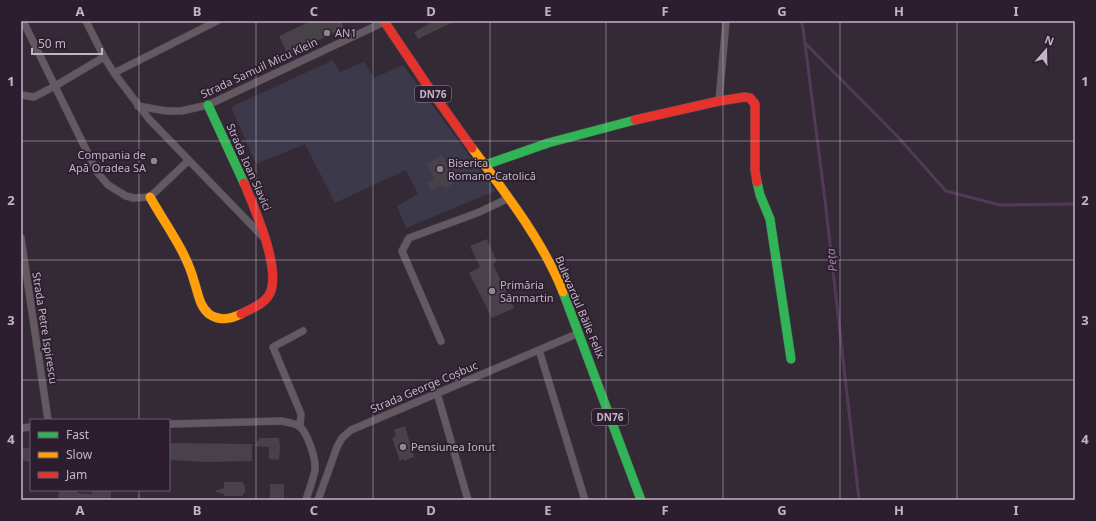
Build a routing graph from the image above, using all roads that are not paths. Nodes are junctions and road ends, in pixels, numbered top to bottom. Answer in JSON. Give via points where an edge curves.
{"nodes":[{"id":1,"x":24,"y":21,"type":"edge"},
{"id":2,"x":86,"y":21,"type":"edge"},
{"id":3,"x":217,"y":21,"type":"edge"},
{"id":4,"x":384,"y":21,"type":"edge"},
{"id":5,"x":726,"y":21,"type":"edge"},
{"id":6,"x":104,"y":56,"type":"junction"},
{"id":7,"x":114,"y":73,"type":"junction"},
{"id":8,"x":55,"y":86,"type":"junction"},
{"id":9,"x":21,"y":95,"type":"edge"},
{"id":10,"x":719,"y":101,"type":"junction"},
{"id":11,"x":208,"y":105,"type":"junction"},
{"id":12,"x":138,"y":106,"type":"junction"},
{"id":13,"x":188,"y":161,"type":"junction"},
{"id":14,"x":485,"y":166,"type":"junction"},
{"id":15,"x":150,"y":197,"type":"junction"},
{"id":16,"x":509,"y":198,"type":"junction"},
{"id":17,"x":21,"y":238,"type":"edge"},
{"id":18,"x":265,"y":240,"type":"junction"},
{"id":19,"x":303,"y":331,"type":"dead end"},
{"id":20,"x":579,"y":333,"type":"junction"},
{"id":21,"x":441,"y":341,"type":"dead end"},
{"id":22,"x":539,"y":350,"type":"junction"},
{"id":23,"x":791,"y":359,"type":"dead end"},
{"id":24,"x":437,"y":393,"type":"junction"},
{"id":25,"x":48,"y":419,"type":"edge"},
{"id":26,"x":170,"y":424,"type":"edge"},
{"id":27,"x":300,"y":427,"type":"junction"},
{"id":28,"x":306,"y":500,"type":"edge"},
{"id":29,"x":318,"y":500,"type":"edge"},
{"id":30,"x":468,"y":500,"type":"edge"},
{"id":31,"x":585,"y":500,"type":"edge"},
{"id":32,"x":641,"y":500,"type":"edge"}],
"edges":[{"from":1,"to":8,"type":"street"},
{"from":2,"to":6,"type":"street","name":"Strada Ioan Slavici"},
{"from":3,"to":7,"type":"street"},
{"from":4,"to":11,"type":"street","name":"Strada Samuil Micu Klein"},
{"from":4,"to":14,"type":"street","name":"Bulevardul Băile Felix","number":"DN76"},
{"from":5,"to":10,"type":"street"},
{"from":6,"to":7,"type":"street","name":"Strada Ioan Slavici"},
{"from":6,"to":8,"type":"street"},
{"from":7,"to":12,"type":"street","name":"Strada Ioan Slavici"},
{"from":8,"to":9,"type":"street","via":[[34,97]]},
{"from":8,"to":15,"type":"street","via":[[97,172],[108,184],[126,196]]},
{"from":10,"to":14,"type":"street","via":[[548,143]]},
{"from":10,"to":23,"type":"street","via":[[745,97],[750,98],[755,104],[755,170],[760,195],[770,219]]},
{"from":11,"to":12,"type":"street","name":"Strada Samuil Micu Klein","via":[[181,111]]},
{"from":11,"to":18,"type":"street","name":"Strada Ioan Slavici","via":[[257,213]]},
{"from":12,"to":13,"type":"street","name":"Strada Ioan Slavici"},
{"from":13,"to":15,"type":"street"},
{"from":13,"to":18,"type":"street","name":"Strada Ioan Slavici"},
{"from":14,"to":16,"type":"street","name":"Bulevardul Băile Felix","number":"DN76"},
{"from":15,"to":18,"type":"street","name":"Strada Ioan Slavici","via":[[190,269],[204,309],[214,318],[230,319],[263,301],[270,294],[274,276]]},
{"from":16,"to":20,"type":"street","name":"Bulevardul Băile Felix","number":"DN76","via":[[545,254]]},
{"from":16,"to":21,"type":"street","via":[[477,213],[409,238],[402,251]]},
{"from":17,"to":25,"type":"street","name":"Strada Petre Ispirescu"},
{"from":19,"to":27,"type":"street","via":[[273,346],[301,414]]},
{"from":20,"to":22,"type":"street","name":"Strada George Coșbuc"},
{"from":20,"to":32,"type":"street","name":"Bulevardul Băile Felix","number":"DN76"},
{"from":22,"to":24,"type":"street","name":"Strada George Coșbuc"},
{"from":22,"to":31,"type":"street"},
{"from":24,"to":29,"type":"street","name":"Strada George Coșbuc","via":[[351,430],[342,438]]},
{"from":24,"to":30,"type":"street"},
{"from":26,"to":27,"type":"street","via":[[281,421]]},
{"from":27,"to":28,"type":"street","via":[[313,454],[315,470]]}]}
